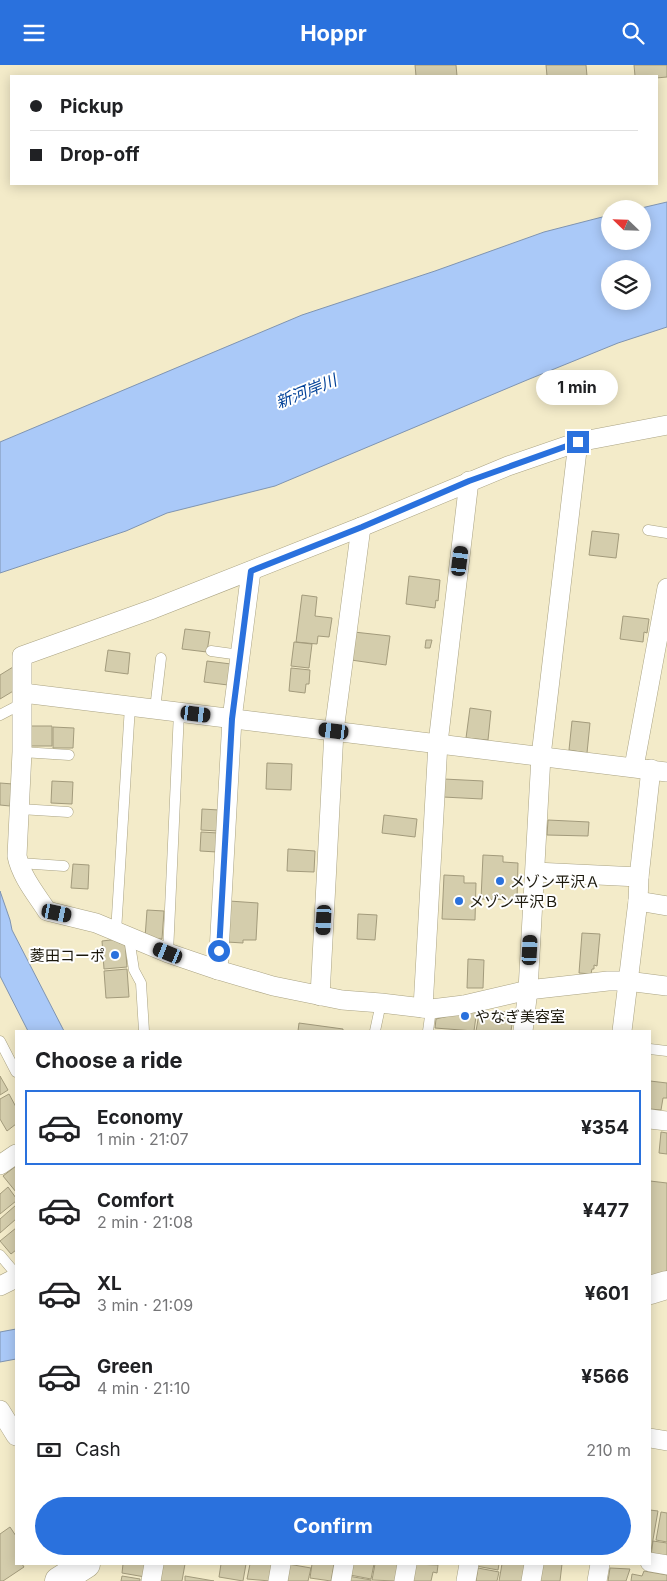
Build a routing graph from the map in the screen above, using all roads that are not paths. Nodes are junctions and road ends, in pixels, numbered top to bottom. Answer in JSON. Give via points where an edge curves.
{"nodes":[{"id":1,"x":667,"y":425,"type":"edge"},
{"id":2,"x":578,"y":442,"type":"junction"},
{"id":3,"x":469,"y":481,"type":"junction"},
{"id":4,"x":362,"y":527,"type":"junction"},
{"id":5,"x":648,"y":530,"type":"dead end"},
{"id":6,"x":667,"y":533,"type":"edge"},
{"id":7,"x":251,"y":571,"type":"junction"},
{"id":8,"x":667,"y":588,"type":"edge"},
{"id":9,"x":211,"y":651,"type":"dead end"},
{"id":10,"x":240,"y":655,"type":"junction"},
{"id":11,"x":161,"y":658,"type":"dead end"},
{"id":12,"x":23,"y":698,"type":"junction"},
{"id":13,"x":130,"y":706,"type":"junction"},
{"id":14,"x":155,"y":709,"type":"junction"},
{"id":15,"x":179,"y":712,"type":"junction"},
{"id":16,"x":0,"y":715,"type":"edge"},
{"id":17,"x":232,"y":719,"type":"junction"},
{"id":18,"x":334,"y":731,"type":"junction"},
{"id":19,"x":438,"y":743,"type":"junction"},
{"id":20,"x":22,"y":752,"type":"junction"},
{"id":21,"x":69,"y":755,"type":"dead end"},
{"id":22,"x":541,"y":756,"type":"junction"},
{"id":23,"x":651,"y":769,"type":"edge"},
{"id":24,"x":20,"y":809,"type":"junction"},
{"id":25,"x":68,"y":812,"type":"dead end"},
{"id":26,"x":18,"y":863,"type":"junction"},
{"id":27,"x":64,"y":866,"type":"dead end"},
{"id":28,"x":535,"y":872,"type":"junction"},
{"id":29,"x":639,"y":877,"type":"junction"},
{"id":30,"x":638,"y":901,"type":"junction"},
{"id":31,"x":667,"y":906,"type":"edge"},
{"id":32,"x":123,"y":935,"type":"junction"},
{"id":33,"x":168,"y":953,"type":"junction"},
{"id":34,"x":218,"y":970,"type":"junction"},
{"id":35,"x":628,"y":981,"type":"junction"},
{"id":36,"x":667,"y":986,"type":"edge"},
{"id":37,"x":528,"y":990,"type":"junction"},
{"id":38,"x":320,"y":996,"type":"junction"},
{"id":39,"x":380,"y":1003,"type":"junction"},
{"id":40,"x":427,"y":1008,"type":"junction"},
{"id":41,"x":144,"y":1030,"type":"edge"},
{"id":42,"x":375,"y":1030,"type":"edge"},
{"id":43,"x":428,"y":1030,"type":"edge"},
{"id":44,"x":523,"y":1030,"type":"edge"},
{"id":45,"x":622,"y":1030,"type":"edge"},
{"id":46,"x":0,"y":1041,"type":"edge"},
{"id":47,"x":651,"y":1049,"type":"edge"},
{"id":48,"x":667,"y":1051,"type":"edge"},
{"id":49,"x":15,"y":1070,"type":"edge"},
{"id":50,"x":651,"y":1119,"type":"edge"},
{"id":51,"x":667,"y":1121,"type":"edge"},
{"id":52,"x":15,"y":1155,"type":"edge"},
{"id":53,"x":0,"y":1165,"type":"edge"},
{"id":54,"x":0,"y":1255,"type":"edge"},
{"id":55,"x":15,"y":1275,"type":"edge"},
{"id":56,"x":15,"y":1277,"type":"edge"},
{"id":57,"x":667,"y":1285,"type":"edge"},
{"id":58,"x":0,"y":1286,"type":"edge"},
{"id":59,"x":651,"y":1291,"type":"edge"},
{"id":60,"x":0,"y":1410,"type":"edge"},
{"id":61,"x":15,"y":1434,"type":"edge"},
{"id":62,"x":651,"y":1438,"type":"edge"},
{"id":63,"x":667,"y":1441,"type":"edge"},
{"id":64,"x":651,"y":1562,"type":"edge"},
{"id":65,"x":84,"y":1565,"type":"edge"},
{"id":66,"x":154,"y":1565,"type":"edge"},
{"id":67,"x":281,"y":1565,"type":"edge"},
{"id":68,"x":344,"y":1565,"type":"edge"},
{"id":69,"x":407,"y":1565,"type":"edge"},
{"id":70,"x":469,"y":1565,"type":"edge"},
{"id":71,"x":534,"y":1565,"type":"edge"},
{"id":72,"x":600,"y":1565,"type":"edge"},
{"id":73,"x":667,"y":1565,"type":"edge"},
{"id":74,"x":59,"y":1581,"type":"edge"},
{"id":75,"x":151,"y":1581,"type":"edge"},
{"id":76,"x":278,"y":1581,"type":"edge"},
{"id":77,"x":341,"y":1581,"type":"edge"},
{"id":78,"x":404,"y":1581,"type":"edge"},
{"id":79,"x":466,"y":1581,"type":"edge"},
{"id":80,"x":531,"y":1581,"type":"edge"},
{"id":81,"x":597,"y":1581,"type":"edge"}],
"edges":[{"from":1,"to":2,"type":"street"},
{"from":2,"to":3,"type":"street"},
{"from":2,"to":22,"type":"street"},
{"from":3,"to":4,"type":"street"},
{"from":3,"to":19,"type":"street"},
{"from":4,"to":7,"type":"street"},
{"from":4,"to":18,"type":"street"},
{"from":5,"to":6,"type":"lane"},
{"from":7,"to":10,"type":"street"},
{"from":7,"to":12,"type":"street","via":[[22,656]]},
{"from":8,"to":23,"type":"street"},
{"from":9,"to":10,"type":"lane"},
{"from":10,"to":17,"type":"street"},
{"from":11,"to":14,"type":"lane"},
{"from":12,"to":13,"type":"street"},
{"from":12,"to":16,"type":"lane"},
{"from":12,"to":20,"type":"street"},
{"from":13,"to":14,"type":"street"},
{"from":13,"to":32,"type":"lane"},
{"from":14,"to":15,"type":"street"},
{"from":15,"to":17,"type":"street"},
{"from":15,"to":33,"type":"lane"},
{"from":17,"to":18,"type":"street"},
{"from":17,"to":34,"type":"street"},
{"from":18,"to":19,"type":"street"},
{"from":18,"to":38,"type":"street"},
{"from":19,"to":22,"type":"street"},
{"from":19,"to":40,"type":"street"},
{"from":20,"to":21,"type":"lane"},
{"from":20,"to":24,"type":"street"},
{"from":22,"to":23,"type":"street"},
{"from":22,"to":28,"type":"street"},
{"from":23,"to":29,"type":"street"},
{"from":24,"to":25,"type":"lane"},
{"from":24,"to":26,"type":"street"},
{"from":26,"to":27,"type":"lane"},
{"from":26,"to":32,"type":"street","via":[[47,911],[96,923]]},
{"from":28,"to":29,"type":"street"},
{"from":28,"to":37,"type":"street"},
{"from":29,"to":30,"type":"street"},
{"from":30,"to":31,"type":"street"},
{"from":30,"to":35,"type":"street"},
{"from":32,"to":33,"type":"street"},
{"from":32,"to":41,"type":"lane","via":[[140,983]]},
{"from":33,"to":34,"type":"street"},
{"from":34,"to":38,"type":"street"},
{"from":35,"to":36,"type":"street"},
{"from":35,"to":37,"type":"street"},
{"from":35,"to":45,"type":"street"},
{"from":37,"to":40,"type":"street","via":[[464,1005]]},
{"from":37,"to":44,"type":"street"},
{"from":38,"to":39,"type":"street"},
{"from":39,"to":40,"type":"street"},
{"from":39,"to":42,"type":"lane"},
{"from":40,"to":43,"type":"lane"},
{"from":46,"to":49,"type":"lane"},
{"from":47,"to":48,"type":"lane"},
{"from":50,"to":51,"type":"street"},
{"from":52,"to":53,"type":"street"},
{"from":54,"to":55,"type":"lane"},
{"from":56,"to":58,"type":"street"},
{"from":57,"to":59,"type":"main road"},
{"from":60,"to":61,"type":"street"},
{"from":62,"to":63,"type":"street"},
{"from":64,"to":73,"type":"street"},
{"from":65,"to":74,"type":"main road"},
{"from":66,"to":75,"type":"street"},
{"from":67,"to":76,"type":"street"},
{"from":68,"to":77,"type":"street"},
{"from":69,"to":78,"type":"street"},
{"from":70,"to":79,"type":"street"},
{"from":71,"to":80,"type":"street"},
{"from":72,"to":81,"type":"street"}]}
